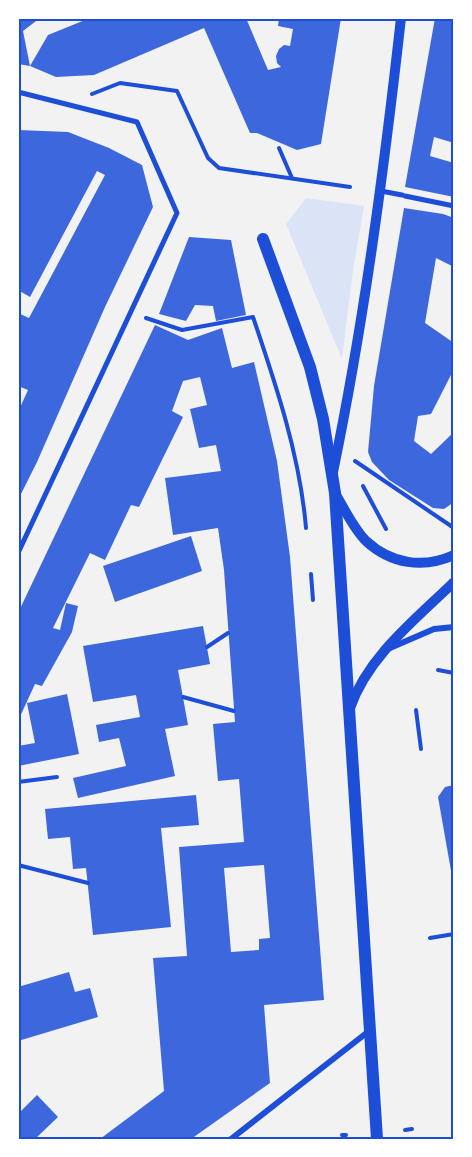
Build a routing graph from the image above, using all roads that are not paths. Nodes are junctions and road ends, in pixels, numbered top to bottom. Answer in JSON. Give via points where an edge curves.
{"nodes":[{"id":1,"x":401,"y":18,"type":"edge"},
{"id":2,"x":18,"y":92,"type":"edge"},
{"id":3,"x":381,"y":191,"type":"junction"},
{"id":4,"x":454,"y":206,"type":"edge"},
{"id":5,"x":263,"y":239,"type":"dead end"},
{"id":6,"x":332,"y":476,"type":"junction"},
{"id":7,"x":335,"y":493,"type":"junction"},
{"id":8,"x":18,"y":553,"type":"edge"},
{"id":9,"x":454,"y":555,"type":"edge"},
{"id":10,"x":454,"y":582,"type":"edge"},
{"id":11,"x":454,"y":627,"type":"edge"},
{"id":12,"x":384,"y":651,"type":"junction"},
{"id":13,"x":349,"y":711,"type":"junction"},
{"id":14,"x":370,"y":1031,"type":"junction"},
{"id":15,"x":231,"y":1139,"type":"edge"},
{"id":16,"x":377,"y":1139,"type":"edge"}],
"edges":[{"from":1,"to":3,"type":"street"},
{"from":2,"to":8,"type":"street","via":[[137,122],[177,213]]},
{"from":3,"to":4,"type":"street"},
{"from":3,"to":6,"type":"street","via":[[353,376]]},
{"from":5,"to":6,"type":"main road","via":[[310,367]]},
{"from":6,"to":7,"type":"main road"},
{"from":7,"to":9,"type":"street","via":[[365,540],[387,556],[419,564]]},
{"from":7,"to":13,"type":"main road"},
{"from":10,"to":12,"type":"street"},
{"from":11,"to":12,"type":"street","via":[[434,629]]},
{"from":12,"to":13,"type":"street","via":[[357,690]]},
{"from":13,"to":14,"type":"main road"},
{"from":14,"to":15,"type":"street"},
{"from":14,"to":16,"type":"main road"}]}
